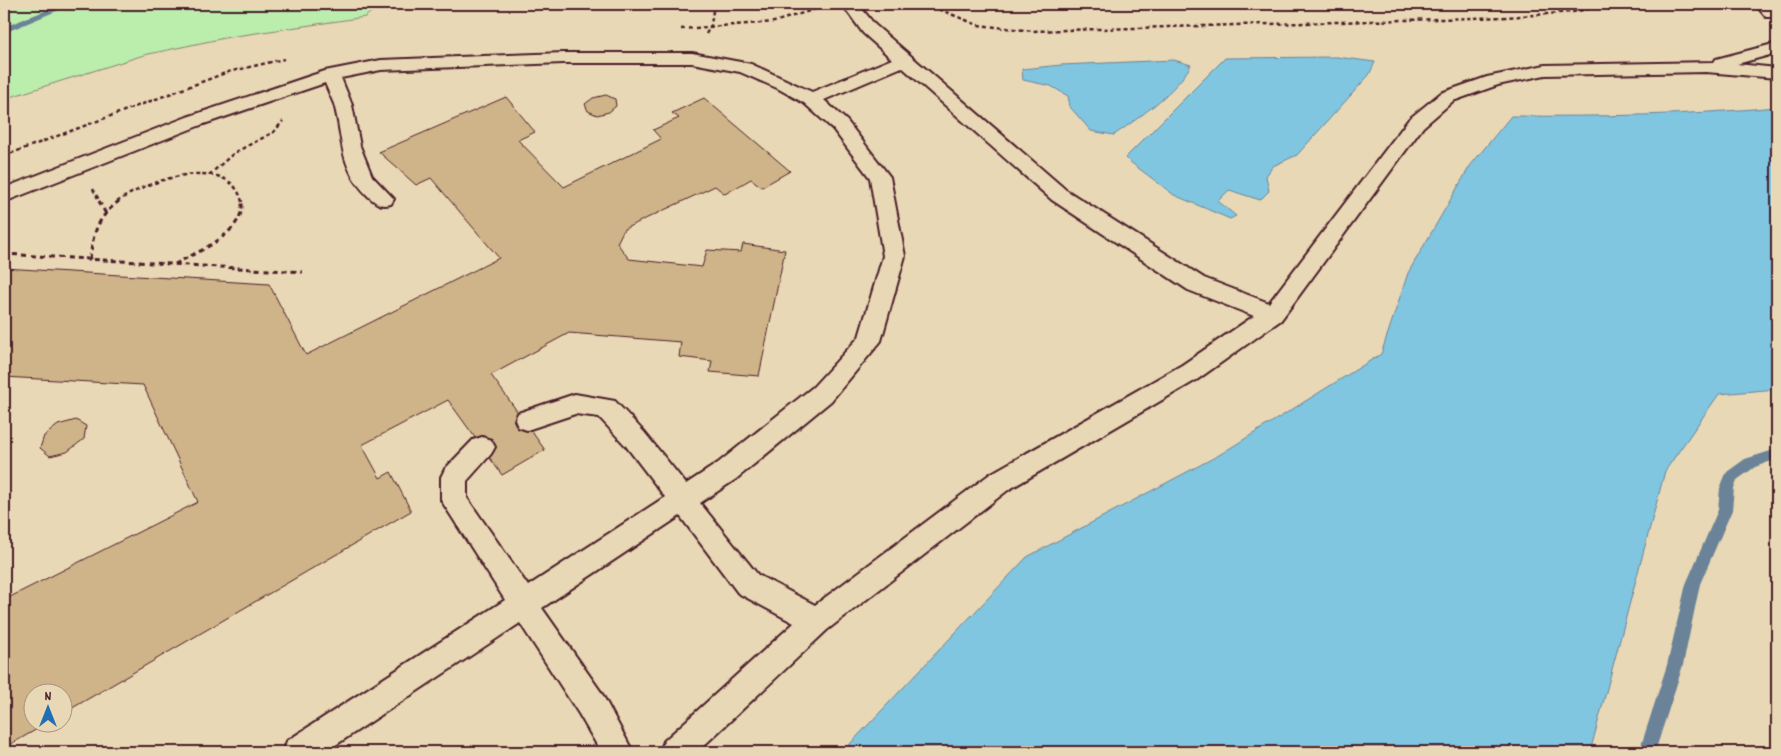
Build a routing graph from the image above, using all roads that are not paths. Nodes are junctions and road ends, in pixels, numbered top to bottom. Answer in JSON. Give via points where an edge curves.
{"nodes":[{"id":1,"x":850,"y":4,"type":"edge"},
{"id":2,"x":1777,"y":48,"type":"edge"},
{"id":3,"x":904,"y":60,"type":"junction"},
{"id":4,"x":1706,"y":67,"type":"junction"},
{"id":5,"x":1777,"y":73,"type":"edge"},
{"id":6,"x":331,"y":75,"type":"junction"},
{"id":7,"x":811,"y":99,"type":"junction"},
{"id":8,"x":4,"y":195,"type":"edge"},
{"id":9,"x":384,"y":199,"type":"dead end"},
{"id":10,"x":1273,"y":314,"type":"junction"},
{"id":11,"x":527,"y":420,"type":"dead end"},
{"id":12,"x":482,"y":447,"type":"dead end"},
{"id":13,"x":683,"y":500,"type":"junction"},
{"id":14,"x":525,"y":604,"type":"junction"},
{"id":15,"x":816,"y":621,"type":"junction"},
{"id":16,"x":298,"y":752,"type":"edge"},
{"id":17,"x":618,"y":752,"type":"edge"},
{"id":18,"x":675,"y":752,"type":"edge"}],
"edges":[{"from":1,"to":3,"type":"lane","via":[[869,29]]},
{"from":2,"to":4,"type":"lane"},
{"from":3,"to":7,"type":"lane"},
{"from":3,"to":10,"type":"lane","via":[[1059,195],[1196,284]]},
{"from":4,"to":5,"type":"lane"},
{"from":4,"to":10,"type":"lane","via":[[1545,70],[1448,97],[1416,123]]},
{"from":6,"to":7,"type":"lane","via":[[401,64],[564,58],[692,58],[745,68]]},
{"from":6,"to":8,"type":"lane","via":[[194,121]]},
{"from":6,"to":9,"type":"lane","via":[[343,105],[350,146],[363,179]]},
{"from":7,"to":13,"type":"lane","via":[[840,125],[880,177],[894,256],[869,341],[822,394],[727,471]]},
{"from":10,"to":15,"type":"lane","via":[[1190,372],[1000,482]]},
{"from":11,"to":13,"type":"lane","via":[[576,404],[606,408]]},
{"from":12,"to":14,"type":"lane","via":[[454,478],[454,500]]},
{"from":13,"to":14,"type":"lane"},
{"from":13,"to":15,"type":"lane","via":[[748,584]]},
{"from":14,"to":16,"type":"lane"},
{"from":14,"to":17,"type":"lane"},
{"from":15,"to":18,"type":"lane"}]}
